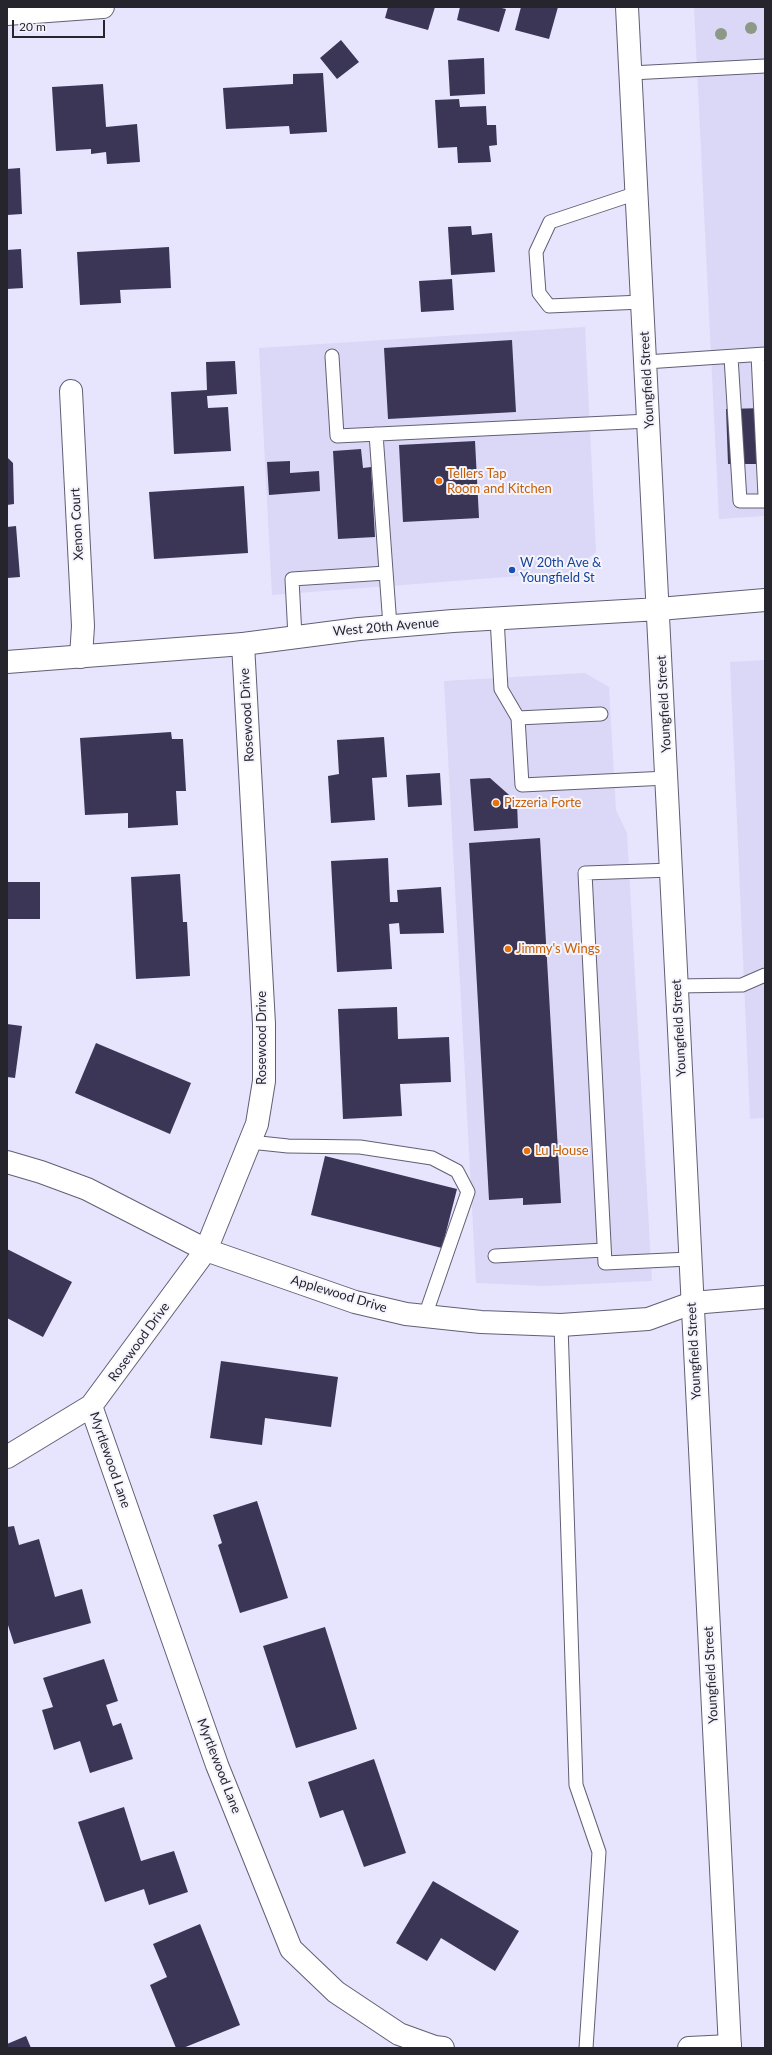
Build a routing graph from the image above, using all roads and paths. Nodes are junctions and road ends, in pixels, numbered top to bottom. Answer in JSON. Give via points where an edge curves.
{"nodes":[{"id":1,"x":103,"y":7,"type":"edge"},
{"id":2,"x":627,"y":7,"type":"edge"},
{"id":3,"x":7,"y":14,"type":"edge"},
{"id":4,"x":765,"y":66,"type":"edge"},
{"id":5,"x":631,"y":73,"type":"junction"},
{"id":6,"x":637,"y":193,"type":"junction"},
{"id":7,"x":642,"y":302,"type":"junction"},
{"id":8,"x":762,"y":355,"type":"edge"},
{"id":9,"x":332,"y":356,"type":"dead end"},
{"id":10,"x":731,"y":357,"type":"junction"},
{"id":11,"x":646,"y":362,"type":"junction"},
{"id":12,"x":70,"y":391,"type":"dead end"},
{"id":13,"x":649,"y":421,"type":"junction"},
{"id":14,"x":376,"y":434,"type":"junction"},
{"id":15,"x":765,"y":496,"type":"edge"},
{"id":16,"x":765,"y":500,"type":"edge"},
{"id":17,"x":386,"y":573,"type":"junction"},
{"id":18,"x":765,"y":600,"type":"edge"},
{"id":19,"x":658,"y":609,"type":"junction"},
{"id":20,"x":497,"y":618,"type":"junction"},
{"id":21,"x":390,"y":626,"type":"junction"},
{"id":22,"x":295,"y":637,"type":"junction"},
{"id":23,"x":243,"y":644,"type":"junction"},
{"id":24,"x":81,"y":657,"type":"junction"},
{"id":25,"x":7,"y":662,"type":"edge"},
{"id":26,"x":601,"y":714,"type":"dead end"},
{"id":27,"x":518,"y":718,"type":"junction"},
{"id":28,"x":667,"y":778,"type":"junction"},
{"id":29,"x":672,"y":870,"type":"junction"},
{"id":30,"x":765,"y":975,"type":"edge"},
{"id":31,"x":677,"y":986,"type":"junction"},
{"id":32,"x":250,"y":1142,"type":"junction"},
{"id":33,"x":7,"y":1162,"type":"edge"},
{"id":34,"x":206,"y":1250,"type":"junction"},
{"id":35,"x":604,"y":1250,"type":"junction"},
{"id":36,"x":495,"y":1256,"type":"dead end"},
{"id":37,"x":689,"y":1259,"type":"junction"},
{"id":38,"x":765,"y":1297,"type":"edge"},
{"id":39,"x":692,"y":1303,"type":"junction"},
{"id":40,"x":425,"y":1316,"type":"junction"},
{"id":41,"x":561,"y":1325,"type":"junction"},
{"id":42,"x":91,"y":1406,"type":"junction"},
{"id":43,"x":7,"y":1457,"type":"edge"},
{"id":44,"x":730,"y":2047,"type":"edge"},
{"id":45,"x":443,"y":2048,"type":"edge"},
{"id":46,"x":586,"y":2048,"type":"edge"},
{"id":47,"x":689,"y":2048,"type":"edge"}],
"edges":[{"from":1,"to":3,"type":"street"},
{"from":2,"to":5,"type":"street","name":"Youngfield Street"},
{"from":4,"to":5,"type":"lane"},
{"from":5,"to":6,"type":"street","name":"Youngfield Street"},
{"from":6,"to":7,"type":"street","name":"Youngfield Street"},
{"from":6,"to":7,"type":"lane","via":[[550,222],[536,252],[539,293],[549,306]]},
{"from":7,"to":11,"type":"street","name":"Youngfield Street"},
{"from":8,"to":10,"type":"lane"},
{"from":8,"to":15,"type":"lane"},
{"from":9,"to":14,"type":"lane","via":[[336,436]]},
{"from":10,"to":11,"type":"lane"},
{"from":10,"to":16,"type":"lane","via":[[740,501]]},
{"from":11,"to":13,"type":"street","name":"Youngfield Street"},
{"from":12,"to":24,"type":"street","name":"Xenon Court","via":[[83,626]]},
{"from":13,"to":14,"type":"lane"},
{"from":13,"to":19,"type":"street","name":"Youngfield Street"},
{"from":14,"to":17,"type":"lane"},
{"from":17,"to":21,"type":"lane"},
{"from":17,"to":22,"type":"lane","via":[[292,579]]},
{"from":18,"to":19,"type":"street","name":"West 20th Avenue"},
{"from":19,"to":20,"type":"street","name":"West 20th Avenue"},
{"from":19,"to":28,"type":"street","name":"Youngfield Street"},
{"from":20,"to":21,"type":"street","name":"West 20th Avenue"},
{"from":20,"to":27,"type":"lane","via":[[501,689]]},
{"from":21,"to":22,"type":"street","name":"West 20th Avenue"},
{"from":22,"to":23,"type":"street","name":"West 20th Avenue"},
{"from":23,"to":24,"type":"street","name":"West 20th Avenue"},
{"from":23,"to":32,"type":"street","name":"Rosewood Drive","via":[[264,1024],[264,1081],[257,1124]]},
{"from":24,"to":25,"type":"street","name":"West 20th Avenue"},
{"from":26,"to":27,"type":"lane"},
{"from":27,"to":28,"type":"lane","via":[[522,785]]},
{"from":28,"to":29,"type":"street","name":"Youngfield Street"},
{"from":29,"to":31,"type":"street","name":"Youngfield Street"},
{"from":29,"to":35,"type":"lane","via":[[585,873]]},
{"from":30,"to":31,"type":"lane","via":[[742,985]]},
{"from":31,"to":37,"type":"street","name":"Youngfield Street"},
{"from":32,"to":34,"type":"street","name":"Rosewood Drive"},
{"from":32,"to":40,"type":"lane","via":[[288,1146],[360,1147],[432,1158],[457,1171],[468,1192]]},
{"from":33,"to":34,"type":"street","name":"Applewood Drive","via":[[86,1189]]},
{"from":34,"to":40,"type":"street","name":"Applewood Drive","via":[[355,1302]]},
{"from":34,"to":42,"type":"street","name":"Rosewood Drive"},
{"from":35,"to":36,"type":"lane"},
{"from":35,"to":37,"type":"lane","via":[[605,1263]]},
{"from":37,"to":39,"type":"street","name":"Youngfield Street"},
{"from":38,"to":39,"type":"street","name":"Applewood Drive"},
{"from":39,"to":41,"type":"street","name":"Applewood Drive","via":[[648,1320]]},
{"from":39,"to":44,"type":"street","name":"Youngfield Street"},
{"from":40,"to":41,"type":"street","name":"Applewood Drive","via":[[481,1322]]},
{"from":41,"to":46,"type":"lane","via":[[576,1785],[599,1852]]},
{"from":42,"to":43,"type":"street","name":"Rosewood Drive"},
{"from":42,"to":45,"type":"street","name":"Myrtlewood Lane","via":[[217,1765],[291,1949],[336,1992],[392,2030]]},
{"from":44,"to":47,"type":"street"}]}
